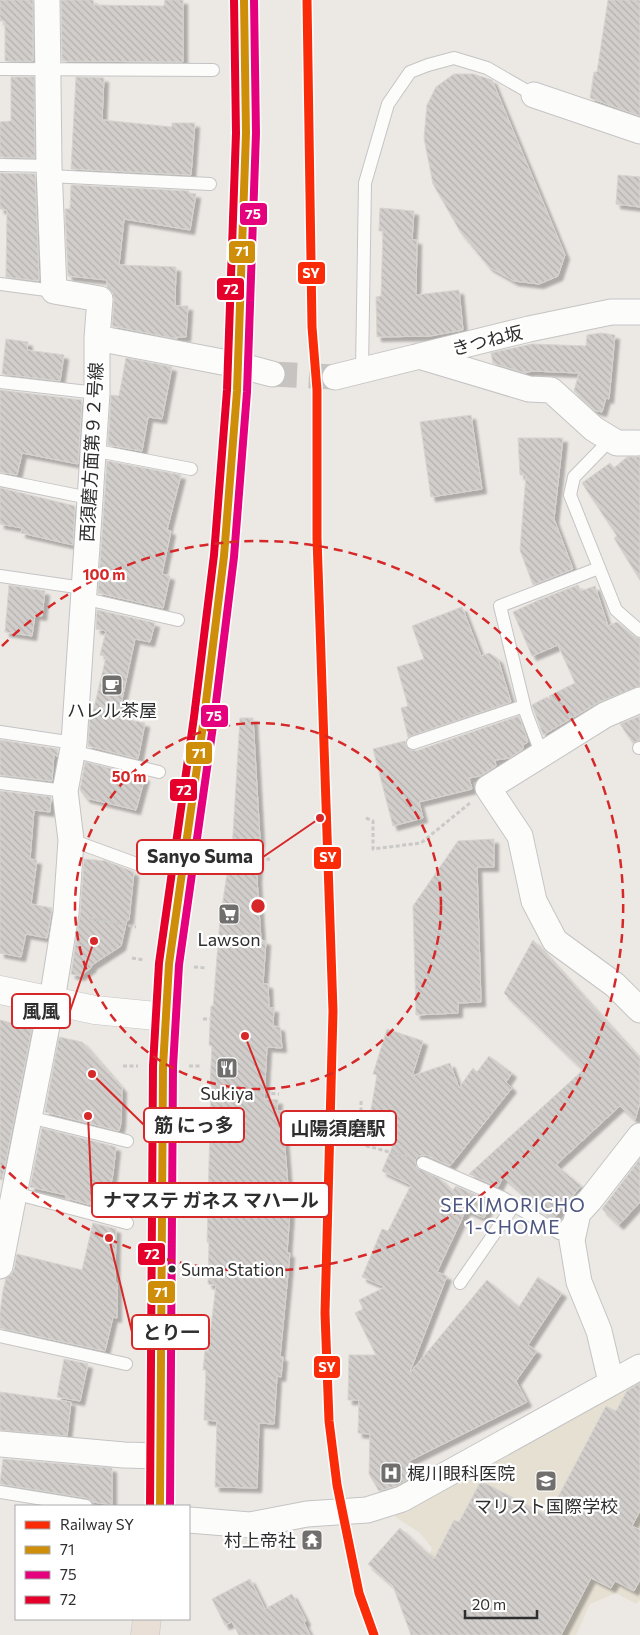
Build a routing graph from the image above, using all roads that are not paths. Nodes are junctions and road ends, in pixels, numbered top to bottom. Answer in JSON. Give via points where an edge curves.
{"nodes":[{"id":1,"x":47,"y":0,"type":"edge"},
{"id":2,"x":244,"y":0,"type":"edge"},
{"id":3,"x":0,"y":69,"type":"edge"},
{"id":4,"x":48,"y":70,"type":"junction"},
{"id":5,"x":214,"y":70,"type":"dead end"},
{"id":6,"x":534,"y":95,"type":"joint"},
{"id":7,"x":640,"y":131,"type":"edge"},
{"id":8,"x":0,"y":165,"type":"edge"},
{"id":9,"x":49,"y":171,"type":"junction"},
{"id":10,"x":210,"y":184,"type":"dead end"},
{"id":11,"x":0,"y":284,"type":"edge"},
{"id":12,"x":54,"y":291,"type":"junction"},
{"id":13,"x":640,"y":312,"type":"edge"},
{"id":14,"x":97,"y":338,"type":"junction"},
{"id":15,"x":419,"y":356,"type":"junction"},
{"id":16,"x":238,"y":366,"type":"junction"},
{"id":17,"x":362,"y":370,"type":"junction"},
{"id":18,"x":272,"y":374,"type":"tunnel mouth"},
{"id":19,"x":335,"y":377,"type":"tunnel mouth"},
{"id":20,"x":0,"y":382,"type":"edge"},
{"id":21,"x":96,"y":392,"type":"junction"},
{"id":22,"x":610,"y":439,"type":"junction"},
{"id":23,"x":638,"y":443,"type":"dead end"},
{"id":24,"x":92,"y":450,"type":"junction"},
{"id":25,"x":191,"y":469,"type":"dead end"},
{"id":26,"x":0,"y":480,"type":"edge"},
{"id":27,"x":89,"y":498,"type":"junction"},
{"id":28,"x":599,"y":568,"type":"junction"},
{"id":29,"x":0,"y":576,"type":"edge"},
{"id":30,"x":83,"y":593,"type":"junction"},
{"id":31,"x":178,"y":620,"type":"dead end"},
{"id":32,"x":640,"y":631,"type":"edge"},
{"id":33,"x":640,"y":700,"type":"edge"},
{"id":34,"x":524,"y":706,"type":"junction"},
{"id":35,"x":0,"y":732,"type":"edge"},
{"id":36,"x":413,"y":743,"type":"dead end"},
{"id":37,"x":73,"y":747,"type":"junction"},
{"id":38,"x":542,"y":755,"type":"junction"},
{"id":39,"x":159,"y":772,"type":"dead end"},
{"id":40,"x":0,"y":783,"type":"edge"},
{"id":41,"x":65,"y":791,"type":"junction"},
{"id":42,"x":71,"y":840,"type":"junction"},
{"id":43,"x":145,"y":867,"type":"dead end"},
{"id":44,"x":0,"y":990,"type":"edge"},
{"id":45,"x":52,"y":1000,"type":"junction"},
{"id":46,"x":640,"y":1010,"type":"edge"},
{"id":47,"x":166,"y":1018,"type":"junction"},
{"id":48,"x":29,"y":1117,"type":"junction"},
{"id":49,"x":640,"y":1136,"type":"edge"},
{"id":50,"x":126,"y":1142,"type":"dead end"},
{"id":51,"x":423,"y":1163,"type":"road end"},
{"id":52,"x":8,"y":1199,"type":"edge"},
{"id":53,"x":514,"y":1205,"type":"junction"},
{"id":54,"x":578,"y":1213,"type":"junction"},
{"id":55,"x":126,"y":1223,"type":"dead end"},
{"id":56,"x":0,"y":1266,"type":"edge"},
{"id":57,"x":460,"y":1283,"type":"dead end"},
{"id":58,"x":0,"y":1336,"type":"edge"},
{"id":59,"x":126,"y":1364,"type":"dead end"},
{"id":60,"x":640,"y":1367,"type":"edge"},
{"id":61,"x":611,"y":1382,"type":"junction"},
{"id":62,"x":0,"y":1444,"type":"edge"},
{"id":63,"x":160,"y":1456,"type":"junction"},
{"id":64,"x":0,"y":1492,"type":"edge"},
{"id":65,"x":80,"y":1505,"type":"edge"},
{"id":66,"x":160,"y":1505,"type":"edge"},
{"id":67,"x":190,"y":1520,"type":"edge"},
{"id":68,"x":147,"y":1620,"type":"edge"},
{"id":69,"x":145,"y":1635,"type":"edge"}],
"edges":[{"from":1,"to":4,"type":"street"},
{"from":2,"to":16,"type":"highway","via":[[246,133]]},
{"from":3,"to":4,"type":"lane"},
{"from":4,"to":5,"type":"lane"},
{"from":4,"to":9,"type":"street"},
{"from":6,"to":7,"type":"street"},
{"from":6,"to":17,"type":"lane","via":[[487,68],[454,58],[410,72],[388,104],[365,183]]},
{"from":8,"to":9,"type":"lane"},
{"from":9,"to":10,"type":"lane"},
{"from":9,"to":12,"type":"street"},
{"from":11,"to":12,"type":"lane"},
{"from":12,"to":14,"type":"street","name":"西須磨方面第９２号線","via":[[100,299]]},
{"from":13,"to":15,"type":"street","name":"きつね坂","via":[[611,312]]},
{"from":14,"to":16,"type":"street"},
{"from":14,"to":21,"type":"street","name":"西須磨方面第９２号線"},
{"from":15,"to":17,"type":"street","name":"きつね坂"},
{"from":15,"to":22,"type":"street","via":[[529,389],[551,390],[594,429]]},
{"from":16,"to":18,"type":"street"},
{"from":16,"to":47,"type":"highway","via":[[224,556],[169,964]]},
{"from":17,"to":19,"type":"street","name":"きつね坂"},
{"from":20,"to":21,"type":"lane"},
{"from":21,"to":24,"type":"street","name":"西須磨方面第９２号線"},
{"from":22,"to":23,"type":"street","via":[[618,443]]},
{"from":22,"to":28,"type":"lane","via":[[574,477],[570,495]]},
{"from":24,"to":25,"type":"lane"},
{"from":24,"to":27,"type":"street","name":"西須磨方面第９２号線"},
{"from":26,"to":27,"type":"lane"},
{"from":27,"to":30,"type":"street","name":"西須磨方面第９２号線"},
{"from":28,"to":32,"type":"lane","via":[[616,610]]},
{"from":28,"to":34,"type":"lane","via":[[500,606]]},
{"from":29,"to":30,"type":"lane"},
{"from":30,"to":31,"type":"lane"},
{"from":30,"to":37,"type":"street","name":"西須磨方面第９２号線"},
{"from":33,"to":38,"type":"street","via":[[605,715]]},
{"from":34,"to":36,"type":"lane"},
{"from":34,"to":38,"type":"lane"},
{"from":35,"to":37,"type":"lane"},
{"from":37,"to":39,"type":"lane"},
{"from":37,"to":41,"type":"street","name":"西須磨方面第９２号線"},
{"from":38,"to":46,"type":"street","via":[[488,788],[520,836],[534,901],[555,941],[615,985]]},
{"from":40,"to":41,"type":"lane"},
{"from":41,"to":42,"type":"street","name":"西須磨方面第９２号線"},
{"from":42,"to":43,"type":"lane"},
{"from":42,"to":45,"type":"street","name":"西須磨方面第９２号線","via":[[66,913]]},
{"from":44,"to":45,"type":"main road"},
{"from":45,"to":47,"type":"main road","via":[[96,1010]]},
{"from":45,"to":48,"type":"street","name":"西須磨方面第９２号線"},
{"from":47,"to":63,"type":"highway","via":[[162,1067]]},
{"from":48,"to":50,"type":"lane"},
{"from":48,"to":52,"type":"street","name":"西須磨方面第９２号線"},
{"from":49,"to":54,"type":"street"},
{"from":51,"to":53,"type":"lane"},
{"from":52,"to":55,"type":"lane"},
{"from":52,"to":56,"type":"street","name":"西須磨方面第９２号線"},
{"from":53,"to":54,"type":"lane","via":[[559,1233]]},
{"from":53,"to":57,"type":"lane"},
{"from":54,"to":61,"type":"street","via":[[572,1240],[579,1282],[599,1331]]},
{"from":58,"to":59,"type":"lane"},
{"from":60,"to":61,"type":"street"},
{"from":61,"to":67,"type":"street","via":[[402,1500],[367,1510],[307,1514],[250,1526]]},
{"from":62,"to":63,"type":"street"},
{"from":63,"to":66,"type":"highway"},
{"from":64,"to":65,"type":"lane"},
{"from":68,"to":69,"type":"highway"}]}
